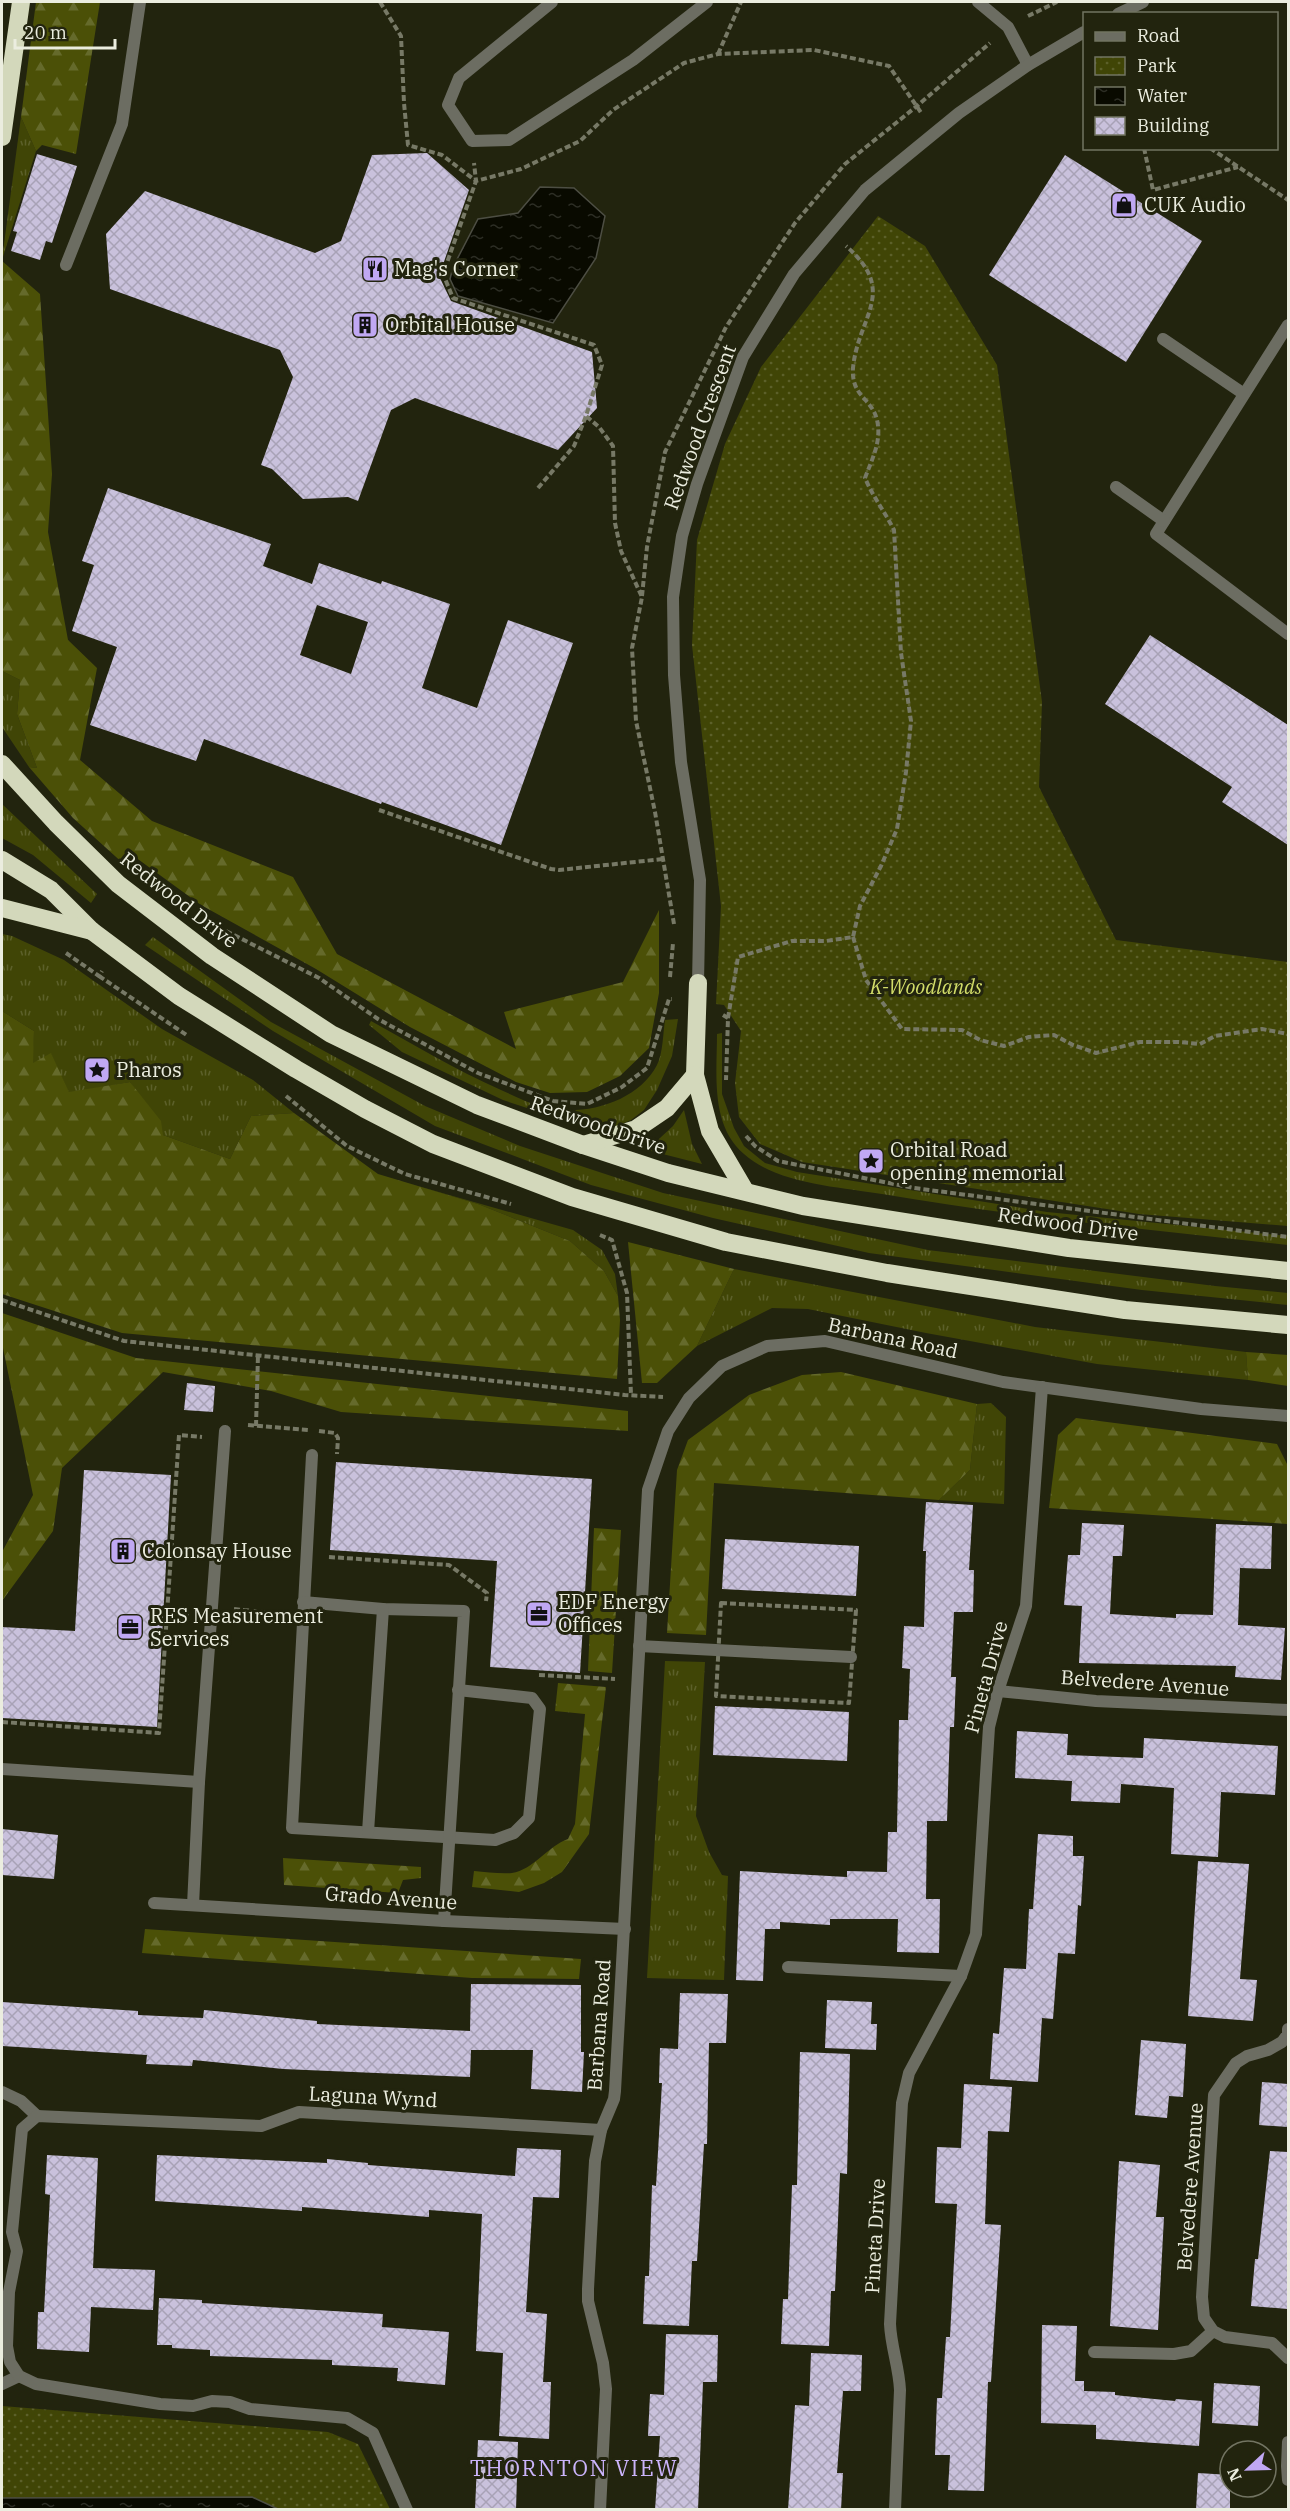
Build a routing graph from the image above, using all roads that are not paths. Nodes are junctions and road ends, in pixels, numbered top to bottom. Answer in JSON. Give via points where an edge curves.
{"nodes":[{"id":1,"x":21,"y":2,"type":"edge"},
{"id":2,"x":140,"y":2,"type":"edge"},
{"id":3,"x":552,"y":2,"type":"edge"},
{"id":4,"x":707,"y":2,"type":"edge"},
{"id":5,"x":978,"y":2,"type":"edge"},
{"id":6,"x":1143,"y":2,"type":"edge"},
{"id":7,"x":1123,"y":12,"type":"edge"},
{"id":8,"x":1083,"y":33,"type":"edge"},
{"id":9,"x":1028,"y":65,"type":"junction"},
{"id":10,"x":2,"y":137,"type":"edge"},
{"id":11,"x":66,"y":265,"type":"dead end"},
{"id":12,"x":1288,"y":325,"type":"edge"},
{"id":13,"x":1163,"y":339,"type":"dead end"},
{"id":14,"x":1244,"y":394,"type":"junction"},
{"id":15,"x":1116,"y":487,"type":"dead end"},
{"id":16,"x":1164,"y":521,"type":"junction"},
{"id":17,"x":1288,"y":634,"type":"edge"},
{"id":18,"x":2,"y":764,"type":"edge"},
{"id":19,"x":2,"y":860,"type":"edge"},
{"id":20,"x":2,"y":908,"type":"edge"},
{"id":21,"x":92,"y":931,"type":"junction"},
{"id":22,"x":698,"y":991,"type":"joint"},
{"id":23,"x":695,"y":1075,"type":"junction"},
{"id":24,"x":583,"y":1145,"type":"junction"},
{"id":25,"x":744,"y":1190,"type":"junction"},
{"id":26,"x":1288,"y":1271,"type":"edge"},
{"id":27,"x":1288,"y":1325,"type":"edge"},
{"id":28,"x":1042,"y":1387,"type":"junction"},
{"id":29,"x":1288,"y":1416,"type":"edge"},
{"id":30,"x":224,"y":1435,"type":"road end"},
{"id":31,"x":312,"y":1455,"type":"road end"},
{"id":32,"x":303,"y":1602,"type":"junction"},
{"id":33,"x":383,"y":1609,"type":"junction"},
{"id":34,"x":639,"y":1646,"type":"junction"},
{"id":35,"x":851,"y":1657,"type":"dead end"},
{"id":36,"x":458,"y":1690,"type":"junction"},
{"id":37,"x":998,"y":1691,"type":"junction"},
{"id":38,"x":1288,"y":1710,"type":"edge"},
{"id":39,"x":2,"y":1769,"type":"edge"},
{"id":40,"x":199,"y":1782,"type":"junction"},
{"id":41,"x":369,"y":1832,"type":"junction"},
{"id":42,"x":450,"y":1837,"type":"junction"},
{"id":43,"x":154,"y":1903,"type":"dead end"},
{"id":44,"x":193,"y":1905,"type":"junction"},
{"id":45,"x":444,"y":1921,"type":"junction"},
{"id":46,"x":625,"y":1929,"type":"junction"},
{"id":47,"x":788,"y":1967,"type":"dead end"},
{"id":48,"x":961,"y":1976,"type":"junction"},
{"id":49,"x":1288,"y":2029,"type":"edge"},
{"id":50,"x":1285,"y":2042,"type":"edge"},
{"id":51,"x":2,"y":2092,"type":"edge"},
{"id":52,"x":36,"y":2116,"type":"junction"},
{"id":53,"x":602,"y":2130,"type":"junction"},
{"id":54,"x":1213,"y":2331,"type":"junction"},
{"id":55,"x":1094,"y":2352,"type":"dead end"},
{"id":56,"x":1288,"y":2358,"type":"edge"},
{"id":57,"x":19,"y":2376,"type":"junction"},
{"id":58,"x":2,"y":2384,"type":"edge"},
{"id":59,"x":1288,"y":2442,"type":"edge"},
{"id":60,"x":1288,"y":2480,"type":"edge"},
{"id":61,"x":407,"y":2510,"type":"edge"},
{"id":62,"x":600,"y":2510,"type":"edge"},
{"id":63,"x":895,"y":2510,"type":"edge"}],
"edges":[{"from":1,"to":10,"type":"highway"},
{"from":2,"to":11,"type":"street","via":[[122,124]]},
{"from":3,"to":4,"type":"street","via":[[459,78],[448,105],[472,141],[509,140],[633,60]]},
{"from":5,"to":9,"type":"street","via":[[1008,27]]},
{"from":6,"to":7,"type":"street"},
{"from":8,"to":9,"type":"street","name":"Redwood Crescent"},
{"from":9,"to":22,"type":"street","name":"Redwood Crescent","via":[[959,113],[865,190],[794,274],[743,357],[697,484],[682,536],[673,597],[681,762],[700,880]]},
{"from":12,"to":14,"type":"street"},
{"from":13,"to":14,"type":"street"},
{"from":14,"to":16,"type":"street"},
{"from":15,"to":16,"type":"street"},
{"from":16,"to":17,"type":"street","via":[[1156,534]]},
{"from":18,"to":24,"type":"highway","name":"Redwood Drive","via":[[118,884],[222,963],[331,1034],[477,1105]]},
{"from":19,"to":21,"type":"highway","via":[[51,890]]},
{"from":20,"to":21,"type":"highway"},
{"from":21,"to":27,"type":"highway","via":[[179,996],[365,1109],[433,1144],[572,1197],[726,1242],[887,1273],[1125,1310]]},
{"from":22,"to":23,"type":"highway"},
{"from":23,"to":24,"type":"highway","via":[[667,1108],[636,1129]]},
{"from":23,"to":25,"type":"highway","via":[[710,1131]]},
{"from":24,"to":25,"type":"highway","name":"Redwood Drive","via":[[668,1173]]},
{"from":25,"to":26,"type":"highway","name":"Redwood Drive","via":[[803,1206],[1069,1248]]},
{"from":28,"to":29,"type":"street","name":"Barbana Road","via":[[1201,1409]]},
{"from":28,"to":34,"type":"street","name":"Barbana Road","via":[[1003,1382],[825,1341],[767,1346],[722,1366],[689,1398],[668,1431],[648,1490]]},
{"from":28,"to":37,"type":"street","name":"Pineta Drive","via":[[1026,1605]]},
{"from":30,"to":40,"type":"street"},
{"from":31,"to":32,"type":"street"},
{"from":32,"to":33,"type":"street"},
{"from":32,"to":41,"type":"street","via":[[292,1828]]},
{"from":33,"to":36,"type":"street","via":[[464,1611]]},
{"from":33,"to":41,"type":"street"},
{"from":34,"to":35,"type":"street"},
{"from":34,"to":46,"type":"street","name":"Barbana Road"},
{"from":36,"to":42,"type":"street"},
{"from":36,"to":42,"type":"street","via":[[531,1698],[540,1709],[529,1818],[514,1833],[495,1840]]},
{"from":37,"to":38,"type":"street","name":"Belvedere Avenue","via":[[1096,1701]]},
{"from":37,"to":48,"type":"street","name":"Pineta Drive","via":[[988,1737],[976,1934]]},
{"from":39,"to":40,"type":"street"},
{"from":40,"to":44,"type":"street"},
{"from":41,"to":42,"type":"street"},
{"from":42,"to":45,"type":"street"},
{"from":43,"to":44,"type":"street","name":"Grado Avenue"},
{"from":44,"to":45,"type":"street","name":"Grado Avenue"},
{"from":45,"to":46,"type":"street","name":"Grado Avenue"},
{"from":46,"to":53,"type":"street","name":"Barbana Road","via":[[614,2100]]},
{"from":47,"to":48,"type":"street"},
{"from":48,"to":63,"type":"street","name":"Pineta Drive","via":[[919,2050],[902,2103],[890,2324],[900,2390]]},
{"from":49,"to":50,"type":"street","name":"Belvedere Avenue"},
{"from":50,"to":54,"type":"street","name":"Belvedere Avenue","via":[[1236,2063],[1214,2095],[1202,2297],[1204,2318]]},
{"from":51,"to":52,"type":"street","via":[[21,2101]]},
{"from":52,"to":53,"type":"street","name":"Laguna Wynd","via":[[261,2126],[299,2112]]},
{"from":52,"to":57,"type":"street","via":[[22,2129],[12,2232],[17,2251],[9,2292],[7,2346],[9,2362]]},
{"from":53,"to":62,"type":"street","name":"Barbana Road","via":[[595,2161],[588,2301],[606,2388]]},
{"from":54,"to":55,"type":"street","via":[[1191,2351],[1174,2354]]},
{"from":54,"to":56,"type":"street","via":[[1225,2337],[1272,2343]]},
{"from":57,"to":58,"type":"street"},
{"from":57,"to":61,"type":"street","via":[[36,2384],[160,2404],[230,2402],[250,2409],[346,2418],[373,2433]]},
{"from":59,"to":60,"type":"street"}]}
